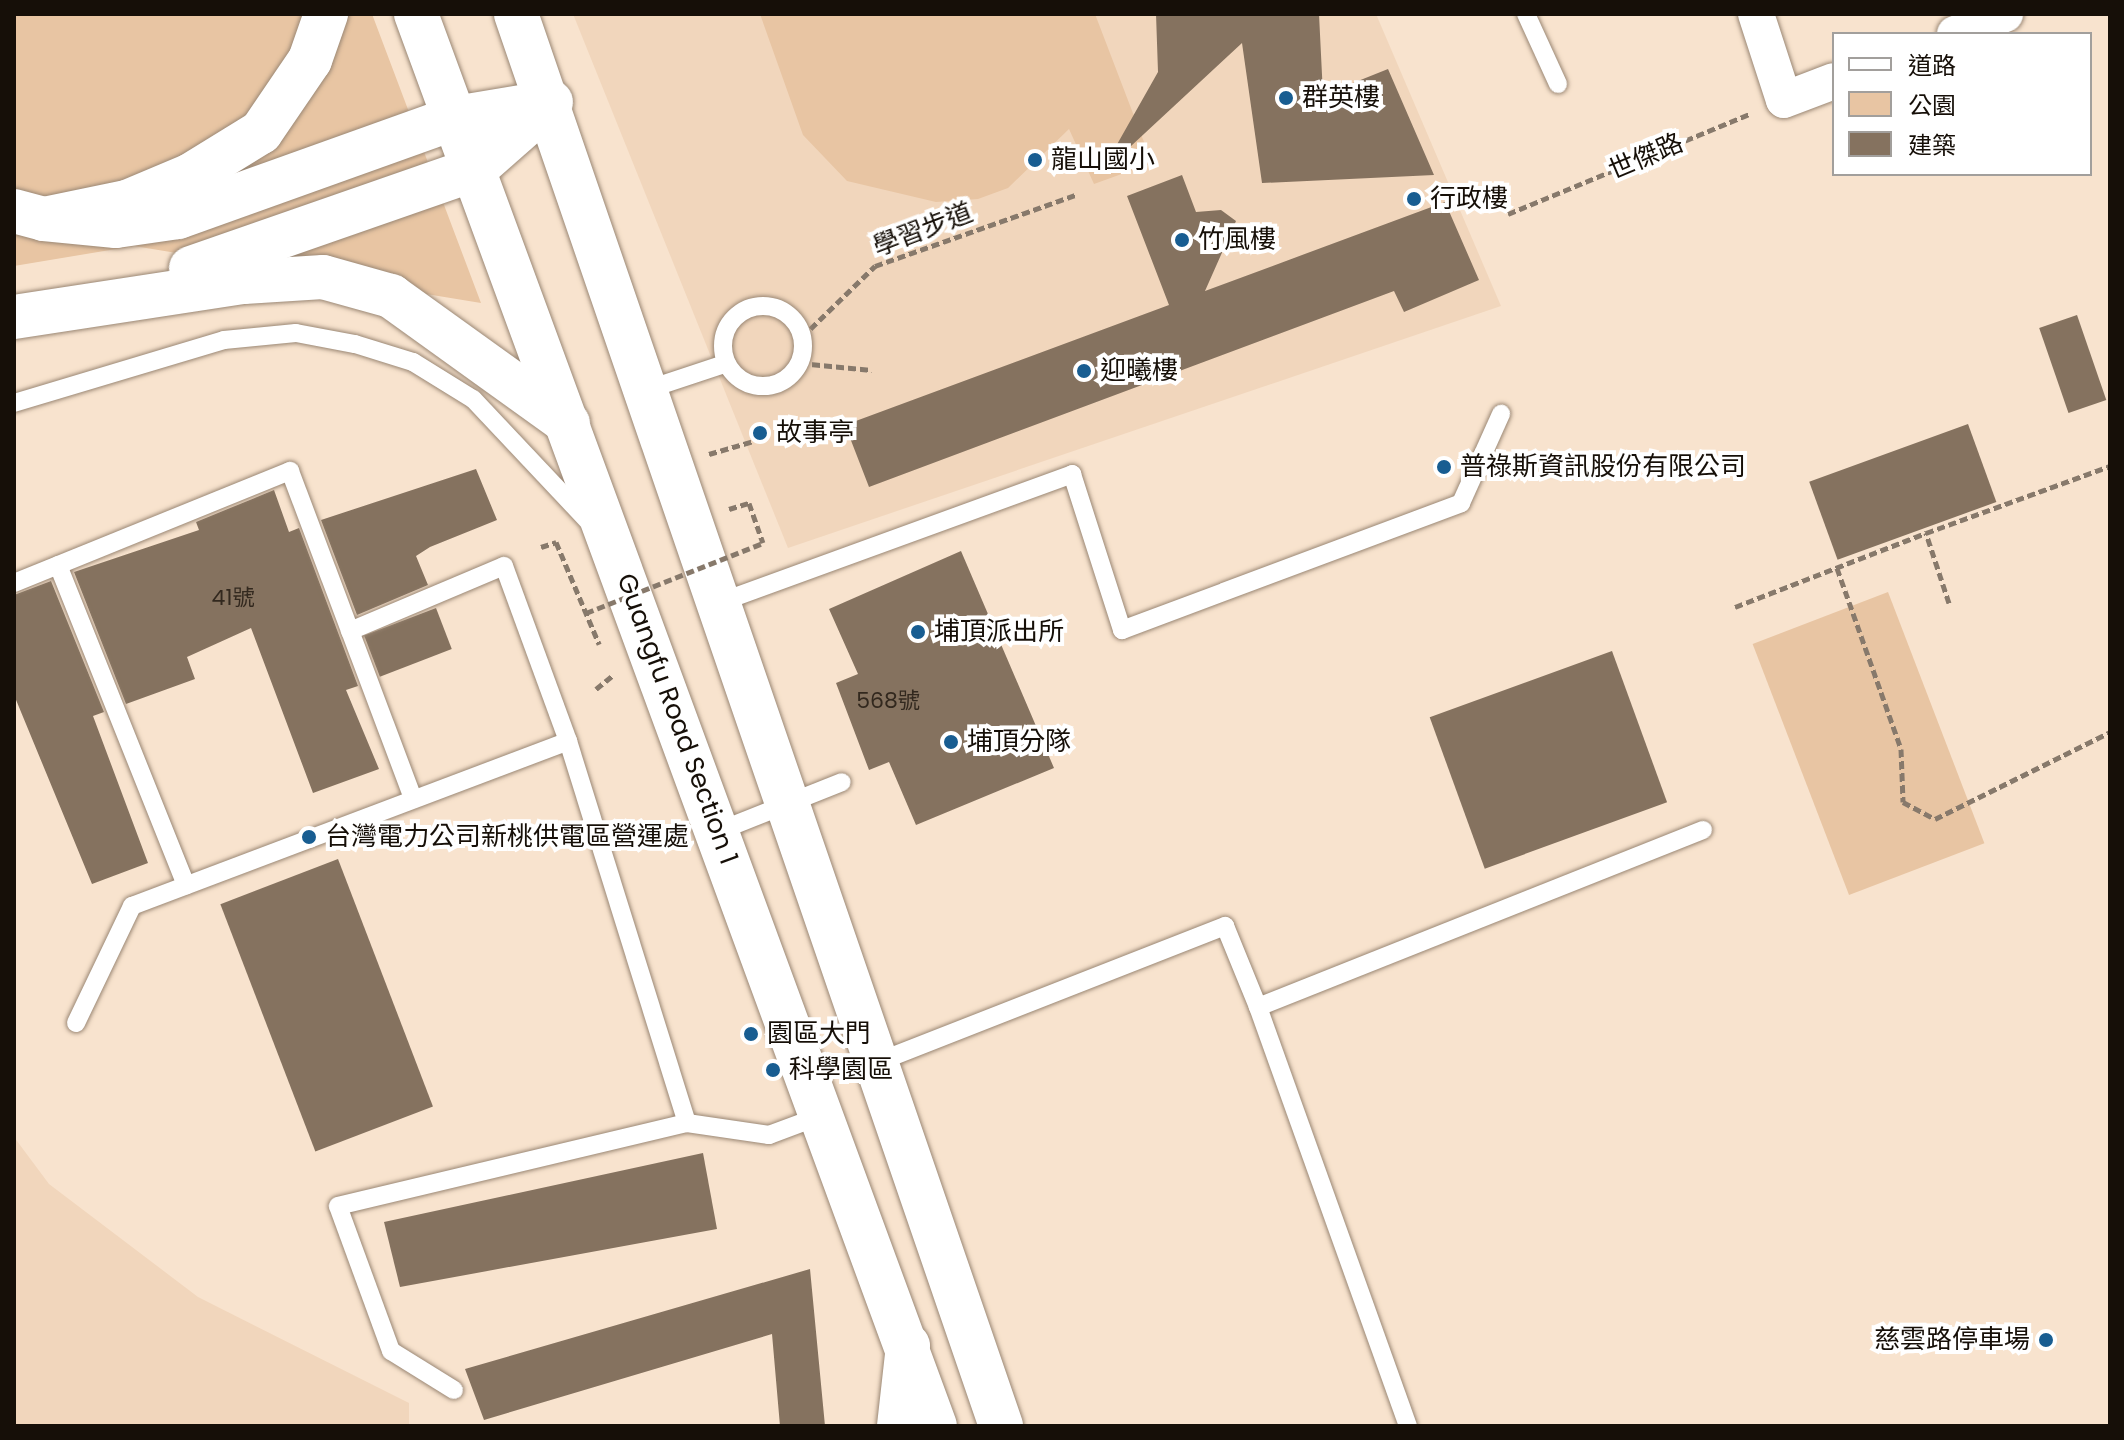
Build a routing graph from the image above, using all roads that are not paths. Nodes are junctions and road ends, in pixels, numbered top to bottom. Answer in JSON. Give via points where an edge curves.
{"nodes":[{"id":1,"x":326,"y":14,"type":"edge"},
{"id":2,"x":416,"y":14,"type":"edge"},
{"id":3,"x":516,"y":14,"type":"edge"},
{"id":4,"x":1526,"y":14,"type":"edge"},
{"id":5,"x":1756,"y":14,"type":"edge"},
{"id":6,"x":2005,"y":14,"type":"edge"},
{"id":7,"x":1960,"y":32,"type":"edge"},
{"id":8,"x":1832,"y":82,"type":"edge"},
{"id":9,"x":1558,"y":84,"type":"dead end"},
{"id":10,"x":551,"y":102,"type":"junction"},
{"id":11,"x":455,"y":118,"type":"junction"},
{"id":12,"x":475,"y":169,"type":"junction"},
{"id":13,"x":29,"y":215,"type":"edge"},
{"id":14,"x":14,"y":317,"type":"edge"},
{"id":15,"x":727,"y":363,"type":"junction"},
{"id":16,"x":646,"y":390,"type":"junction"},
{"id":17,"x":24,"y":394,"type":"edge"},
{"id":18,"x":14,"y":403,"type":"edge"},
{"id":19,"x":1501,"y":414,"type":"dead end"},
{"id":20,"x":568,"y":423,"type":"junction"},
{"id":21,"x":616,"y":553,"type":"junction"},
{"id":22,"x":58,"y":565,"type":"junction"},
{"id":23,"x":14,"y":583,"type":"edge"},
{"id":24,"x":721,"y":602,"type":"junction"},
{"id":25,"x":350,"y":631,"type":"junction"},
{"id":26,"x":568,"y":741,"type":"junction"},
{"id":27,"x":842,"y":782,"type":"dead end"},
{"id":28,"x":413,"y":799,"type":"junction"},
{"id":29,"x":789,"y":802,"type":"junction"},
{"id":30,"x":1703,"y":830,"type":"dead end"},
{"id":31,"x":719,"y":831,"type":"junction"},
{"id":32,"x":186,"y":885,"type":"junction"},
{"id":33,"x":1258,"y":1007,"type":"junction"},
{"id":34,"x":76,"y":1023,"type":"dead end"},
{"id":35,"x":878,"y":1062,"type":"junction"},
{"id":36,"x":823,"y":1115,"type":"junction"},
{"id":37,"x":687,"y":1123,"type":"junction"},
{"id":38,"x":908,"y":1346,"type":"junction"},
{"id":39,"x":454,"y":1390,"type":"dead end"},
{"id":40,"x":899,"y":1426,"type":"edge"},
{"id":41,"x":935,"y":1426,"type":"edge"},
{"id":42,"x":1001,"y":1426,"type":"edge"},
{"id":43,"x":1408,"y":1426,"type":"edge"}],
"edges":[{"from":1,"to":13,"type":"main road","via":[[310,60],[261,132],[191,175],[127,202]]},
{"from":2,"to":11,"type":"main road","name":"Guangfu Road Section 1"},
{"from":3,"to":10,"type":"main road"},
{"from":4,"to":9,"type":"lane"},
{"from":5,"to":8,"type":"street","via":[[1784,100]]},
{"from":6,"to":7,"type":"street"},
{"from":10,"to":11,"type":"main road"},
{"from":10,"to":12,"type":"main road"},
{"from":10,"to":16,"type":"main road"},
{"from":11,"to":12,"type":"main road","name":"Guangfu Road Section 1"},
{"from":11,"to":13,"type":"main road","via":[[178,217],[116,226]]},
{"from":12,"to":14,"type":"main road","via":[[232,256]]},
{"from":12,"to":20,"type":"main road","name":"Guangfu Road Section 1"},
{"from":14,"to":20,"type":"main road","via":[[244,282],[323,277],[391,296]]},
{"from":15,"to":15,"type":"lane","via":[[745,381],[771,386],[800,363],[802,337],[776,308],[750,308],[730,325]]},
{"from":15,"to":16,"type":"lane"},
{"from":16,"to":24,"type":"main road"},
{"from":17,"to":18,"type":"lane"},
{"from":17,"to":21,"type":"lane","via":[[224,340],[296,333],[355,344],[413,362],[473,399]]},
{"from":19,"to":24,"type":"lane","via":[[1461,503],[1122,630],[1072,474]]},
{"from":20,"to":21,"type":"main road","name":"Guangfu Road Section 1"},
{"from":21,"to":31,"type":"main road","name":"Guangfu Road Section 1"},
{"from":22,"to":23,"type":"lane"},
{"from":22,"to":25,"type":"lane","via":[[290,471]]},
{"from":22,"to":32,"type":"lane"},
{"from":24,"to":29,"type":"main road"},
{"from":25,"to":26,"type":"lane","via":[[504,566]]},
{"from":25,"to":28,"type":"lane"},
{"from":26,"to":28,"type":"lane"},
{"from":26,"to":37,"type":"lane"},
{"from":27,"to":29,"type":"lane"},
{"from":28,"to":32,"type":"lane"},
{"from":29,"to":31,"type":"lane"},
{"from":29,"to":35,"type":"main road"},
{"from":30,"to":33,"type":"lane"},
{"from":31,"to":36,"type":"main road","name":"Guangfu Road Section 1"},
{"from":32,"to":34,"type":"lane","via":[[132,906]]},
{"from":33,"to":35,"type":"lane","via":[[1225,926]]},
{"from":33,"to":43,"type":"lane"},
{"from":35,"to":42,"type":"main road"},
{"from":36,"to":37,"type":"lane","via":[[769,1135]]},
{"from":36,"to":38,"type":"main road","name":"Guangfu Road Section 1"},
{"from":37,"to":39,"type":"lane","via":[[338,1206],[391,1351]]},
{"from":38,"to":40,"type":"main road"},
{"from":38,"to":41,"type":"main road","name":"Guangfu Road Section 1"}]}
